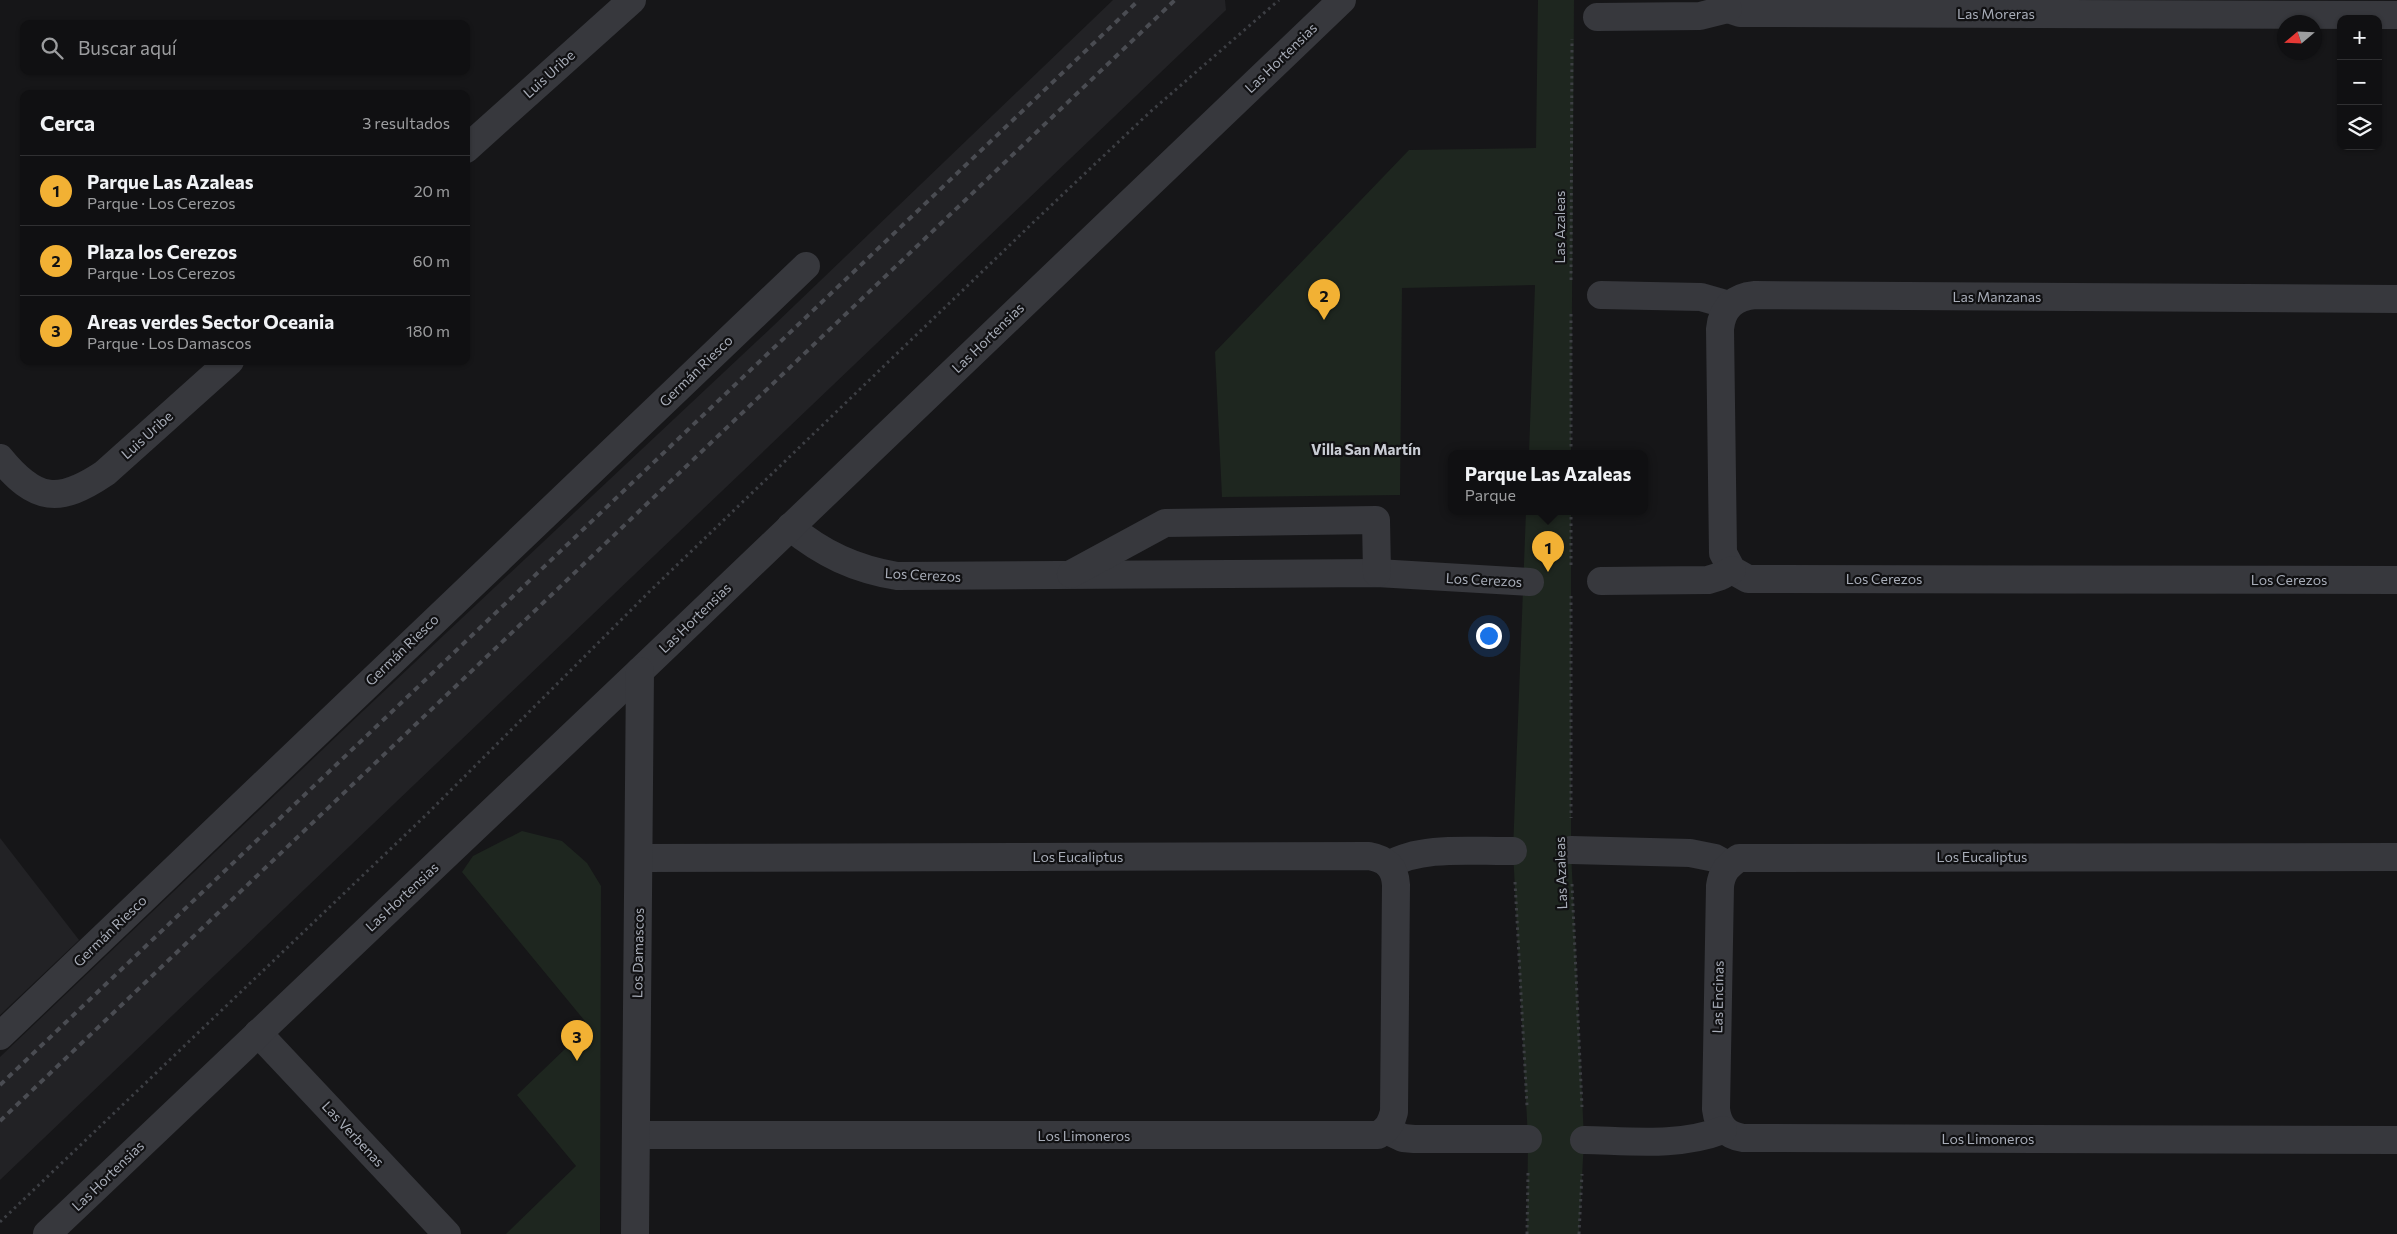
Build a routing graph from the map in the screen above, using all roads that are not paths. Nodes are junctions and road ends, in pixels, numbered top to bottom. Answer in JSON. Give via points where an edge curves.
{"nodes":[{"id":1,"x":632,"y":0,"type":"edge"},
{"id":2,"x":1342,"y":0,"type":"edge"},
{"id":3,"x":1726,"y":4,"type":"edge"},
{"id":4,"x":2397,"y":15,"type":"edge"},
{"id":5,"x":1597,"y":17,"type":"dead end"},
{"id":6,"x":470,"y":145,"type":"edge"},
{"id":7,"x":806,"y":266,"type":"dead end"},
{"id":8,"x":1601,"y":295,"type":"dead end"},
{"id":9,"x":2397,"y":299,"type":"edge"},
{"id":10,"x":1729,"y":305,"type":"junction"},
{"id":11,"x":226,"y":365,"type":"edge"},
{"id":12,"x":0,"y":458,"type":"edge"},
{"id":13,"x":790,"y":527,"type":"junction"},
{"id":14,"x":1732,"y":570,"type":"junction"},
{"id":15,"x":1377,"y":573,"type":"junction"},
{"id":16,"x":1068,"y":576,"type":"junction"},
{"id":17,"x":2397,"y":580,"type":"edge"},
{"id":18,"x":1601,"y":581,"type":"road end"},
{"id":19,"x":1530,"y":582,"type":"dead end"},
{"id":20,"x":640,"y":671,"type":"junction"},
{"id":21,"x":1571,"y":850,"type":"road end"},
{"id":22,"x":1513,"y":851,"type":"road end"},
{"id":23,"x":2397,"y":857,"type":"edge"},
{"id":24,"x":639,"y":858,"type":"junction"},
{"id":25,"x":1389,"y":865,"type":"junction"},
{"id":26,"x":1728,"y":865,"type":"junction"},
{"id":27,"x":258,"y":1033,"type":"junction"},
{"id":28,"x":0,"y":1036,"type":"edge"},
{"id":29,"x":1386,"y":1130,"type":"junction"},
{"id":30,"x":1723,"y":1130,"type":"junction"},
{"id":31,"x":636,"y":1135,"type":"junction"},
{"id":32,"x":1528,"y":1139,"type":"road end"},
{"id":33,"x":1584,"y":1140,"type":"road end"},
{"id":34,"x":2397,"y":1140,"type":"edge"},
{"id":35,"x":63,"y":1229,"type":"edge"},
{"id":36,"x":448,"y":1234,"type":"edge"},
{"id":37,"x":635,"y":1234,"type":"edge"}],
"edges":[{"from":1,"to":6,"type":"street","name":"Luis Uribe"},
{"from":2,"to":13,"type":"street","name":"Las Hortensias"},
{"from":3,"to":4,"type":"street","name":"Las Moreras","via":[[1740,14]]},
{"from":3,"to":5,"type":"street","name":"Las Moreras","via":[[1700,16]]},
{"from":7,"to":28,"type":"street","name":"Germán Riesco"},
{"from":8,"to":10,"type":"street","via":[[1701,296]]},
{"from":9,"to":10,"type":"street","name":"Las Manzanas","via":[[1755,295],[1737,299]]},
{"from":10,"to":14,"type":"street","via":[[1720,329],[1722,553]]},
{"from":11,"to":12,"type":"street","name":"Luis Uribe","via":[[84,488],[67,494],[43,493],[18,478]]},
{"from":13,"to":16,"type":"street","name":"Los Cerezos","via":[[829,555],[881,573],[920,577]]},
{"from":13,"to":20,"type":"street","name":"Las Hortensias"},
{"from":14,"to":17,"type":"street","name":"Los Cerezos","via":[[1748,579]]},
{"from":14,"to":18,"type":"street","via":[[1708,580]]},
{"from":15,"to":16,"type":"street","name":"Los Cerezos"},
{"from":15,"to":16,"type":"street","name":"Los Cerezos","via":[[1376,520],[1165,523]]},
{"from":15,"to":19,"type":"street","name":"Los Cerezos"},
{"from":20,"to":24,"type":"street","name":"Los Damascos"},
{"from":20,"to":27,"type":"street","name":"Las Hortensias"},
{"from":21,"to":26,"type":"street","via":[[1690,853],[1709,856]]},
{"from":22,"to":25,"type":"street","via":[[1418,853]]},
{"from":23,"to":26,"type":"street","name":"Los Eucaliptus","via":[[1751,857],[1738,858]]},
{"from":24,"to":25,"type":"street","name":"Los Eucaliptus","via":[[1369,856],[1380,858]]},
{"from":24,"to":31,"type":"street","name":"Los Damascos"},
{"from":25,"to":29,"type":"street","via":[[1395,874],[1396,885],[1394,1112]]},
{"from":26,"to":30,"type":"street","name":"Las Encinas","via":[[1720,886],[1716,1109]]},
{"from":27,"to":35,"type":"street","name":"Las Hortensias"},
{"from":27,"to":36,"type":"street","name":"Las Verbenas"},
{"from":29,"to":31,"type":"street","name":"Los Limoneros","via":[[1369,1136]]},
{"from":29,"to":32,"type":"street","via":[[1403,1138]]},
{"from":30,"to":33,"type":"street","via":[[1674,1141]]},
{"from":30,"to":34,"type":"street","name":"Los Limoneros","via":[[1743,1138]]},
{"from":31,"to":37,"type":"street","name":"Los Damascos"}]}
